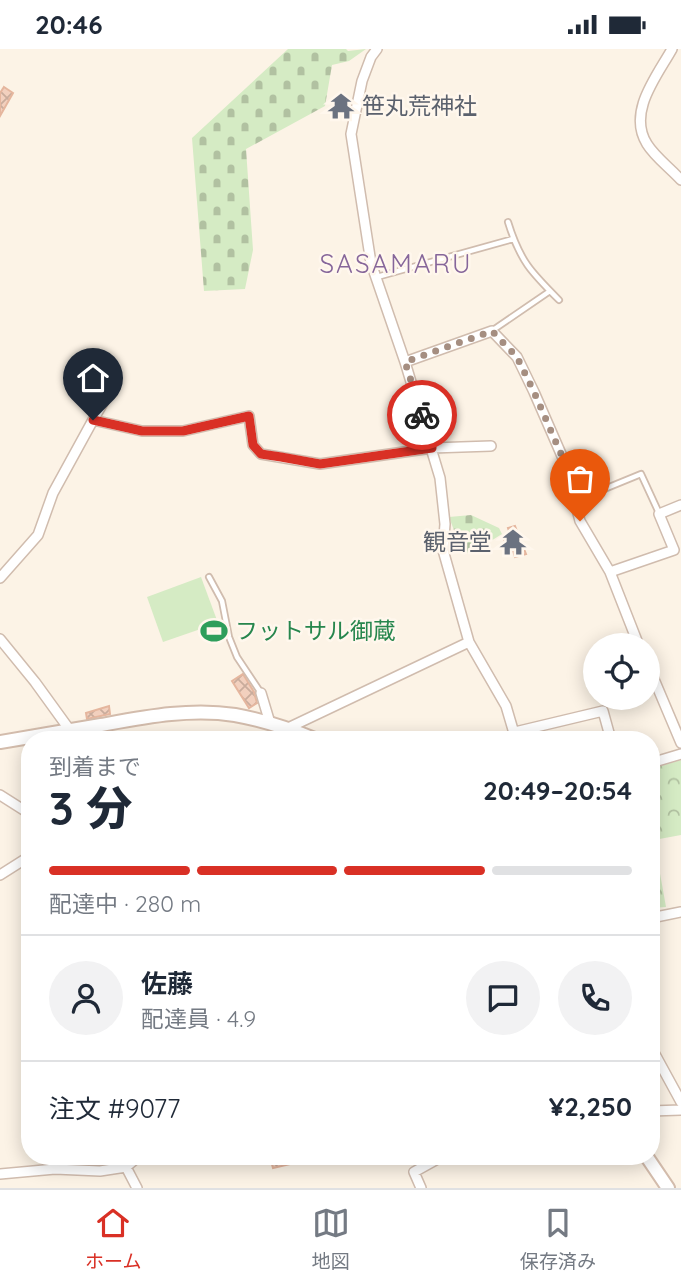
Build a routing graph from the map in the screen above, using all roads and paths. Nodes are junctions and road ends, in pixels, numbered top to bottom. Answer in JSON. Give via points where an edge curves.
{"nodes":[{"id":1,"x":377,"y":49,"type":"edge"},
{"id":2,"x":672,"y":49,"type":"edge"},
{"id":3,"x":681,"y":180,"type":"edge"},
{"id":4,"x":508,"y":222,"type":"dead end"},
{"id":5,"x":513,"y":239,"type":"junction"},
{"id":6,"x":376,"y":277,"type":"junction"},
{"id":7,"x":551,"y":291,"type":"junction"},
{"id":8,"x":559,"y":300,"type":"dead end"},
{"id":9,"x":492,"y":331,"type":"junction"},
{"id":10,"x":405,"y":362,"type":"junction"},
{"id":11,"x":107,"y":396,"type":"dead end"},
{"id":12,"x":93,"y":420,"type":"junction"},
{"id":13,"x":491,"y":446,"type":"dead end"},
{"id":14,"x":432,"y":448,"type":"junction"},
{"id":15,"x":575,"y":502,"type":"junction"},
{"id":16,"x":681,"y":505,"type":"edge"},
{"id":17,"x":659,"y":514,"type":"junction"},
{"id":18,"x":610,"y":572,"type":"junction"},
{"id":19,"x":209,"y":577,"type":"dead end"},
{"id":20,"x":0,"y":578,"type":"edge"},
{"id":21,"x":634,"y":633,"type":"edge"},
{"id":22,"x":0,"y":639,"type":"edge"},
{"id":23,"x":469,"y":642,"type":"junction"},
{"id":24,"x":261,"y":693,"type":"joint"},
{"id":25,"x":660,"y":693,"type":"edge"},
{"id":26,"x":270,"y":723,"type":"junction"},
{"id":27,"x":288,"y":728,"type":"junction"},
{"id":28,"x":71,"y":731,"type":"edge"},
{"id":29,"x":89,"y":731,"type":"edge"},
{"id":30,"x":295,"y":731,"type":"edge"},
{"id":31,"x":514,"y":731,"type":"edge"},
{"id":32,"x":533,"y":731,"type":"edge"},
{"id":33,"x":609,"y":731,"type":"edge"},
{"id":34,"x":21,"y":740,"type":"edge"},
{"id":35,"x":0,"y":742,"type":"edge"},
{"id":36,"x":681,"y":743,"type":"edge"},
{"id":37,"x":681,"y":754,"type":"edge"},
{"id":38,"x":660,"y":760,"type":"edge"},
{"id":39,"x":0,"y":795,"type":"edge"},
{"id":40,"x":21,"y":808,"type":"edge"},
{"id":41,"x":21,"y":862,"type":"edge"},
{"id":42,"x":0,"y":875,"type":"edge"},
{"id":43,"x":681,"y":912,"type":"edge"},
{"id":44,"x":660,"y":916,"type":"edge"},
{"id":45,"x":660,"y":1061,"type":"edge"},
{"id":46,"x":678,"y":1089,"type":"edge"},
{"id":47,"x":681,"y":1102,"type":"edge"},
{"id":48,"x":681,"y":1110,"type":"edge"},
{"id":49,"x":660,"y":1111,"type":"edge"},
{"id":50,"x":128,"y":1165,"type":"edge"},
{"id":51,"x":419,"y":1165,"type":"edge"},
{"id":52,"x":427,"y":1165,"type":"edge"},
{"id":53,"x":652,"y":1165,"type":"edge"},
{"id":54,"x":126,"y":1167,"type":"junction"},
{"id":55,"x":420,"y":1169,"type":"junction"},
{"id":56,"x":0,"y":1174,"type":"edge"},
{"id":57,"x":137,"y":1188,"type":"edge"},
{"id":58,"x":421,"y":1188,"type":"edge"},
{"id":59,"x":668,"y":1188,"type":"edge"}],
"edges":[{"from":1,"to":6,"type":"street","via":[[362,81],[351,134]]},
{"from":2,"to":3,"type":"street","via":[[644,99],[642,131],[647,144]]},
{"from":4,"to":5,"type":"lane"},
{"from":5,"to":6,"type":"lane"},
{"from":5,"to":7,"type":"lane","via":[[527,267]]},
{"from":6,"to":10,"type":"street"},
{"from":7,"to":8,"type":"lane"},
{"from":7,"to":9,"type":"lane"},
{"from":9,"to":10,"type":"street"},
{"from":9,"to":15,"type":"street","via":[[517,357],[534,392],[565,463]]},
{"from":10,"to":14,"type":"street"},
{"from":11,"to":12,"type":"street"},
{"from":12,"to":14,"type":"street","via":[[142,431],[183,431],[249,416],[253,445],[261,454],[320,464]]},
{"from":12,"to":20,"type":"street","via":[[53,493],[38,535]]},
{"from":13,"to":14,"type":"street"},
{"from":14,"to":23,"type":"street","via":[[440,478],[443,550]]},
{"from":15,"to":17,"type":"lane","via":[[641,474]]},
{"from":15,"to":18,"type":"street","via":[[580,521]]},
{"from":16,"to":17,"type":"street"},
{"from":17,"to":18,"type":"street","via":[[674,550]]},
{"from":18,"to":21,"type":"street"},
{"from":19,"to":24,"type":"lane","via":[[222,601],[237,657]]},
{"from":22,"to":28,"type":"street"},
{"from":23,"to":27,"type":"street"},
{"from":23,"to":31,"type":"street","via":[[506,706]]},
{"from":24,"to":26,"type":"street"},
{"from":25,"to":36,"type":"street"},
{"from":26,"to":27,"type":"main road"},
{"from":26,"to":29,"type":"main road","via":[[190,713],[139,718]]},
{"from":27,"to":30,"type":"main road"},
{"from":32,"to":33,"type":"street","via":[[603,711]]},
{"from":34,"to":35,"type":"main road"},
{"from":37,"to":38,"type":"street"},
{"from":39,"to":40,"type":"street"},
{"from":41,"to":42,"type":"street"},
{"from":43,"to":44,"type":"street"},
{"from":45,"to":46,"type":"street"},
{"from":46,"to":47,"type":"street"},
{"from":48,"to":49,"type":"street"},
{"from":50,"to":54,"type":"street"},
{"from":51,"to":55,"type":"lane"},
{"from":52,"to":55,"type":"street"},
{"from":53,"to":59,"type":"main road"},
{"from":54,"to":56,"type":"street"},
{"from":54,"to":57,"type":"street"},
{"from":55,"to":58,"type":"street","via":[[414,1172]]}]}
